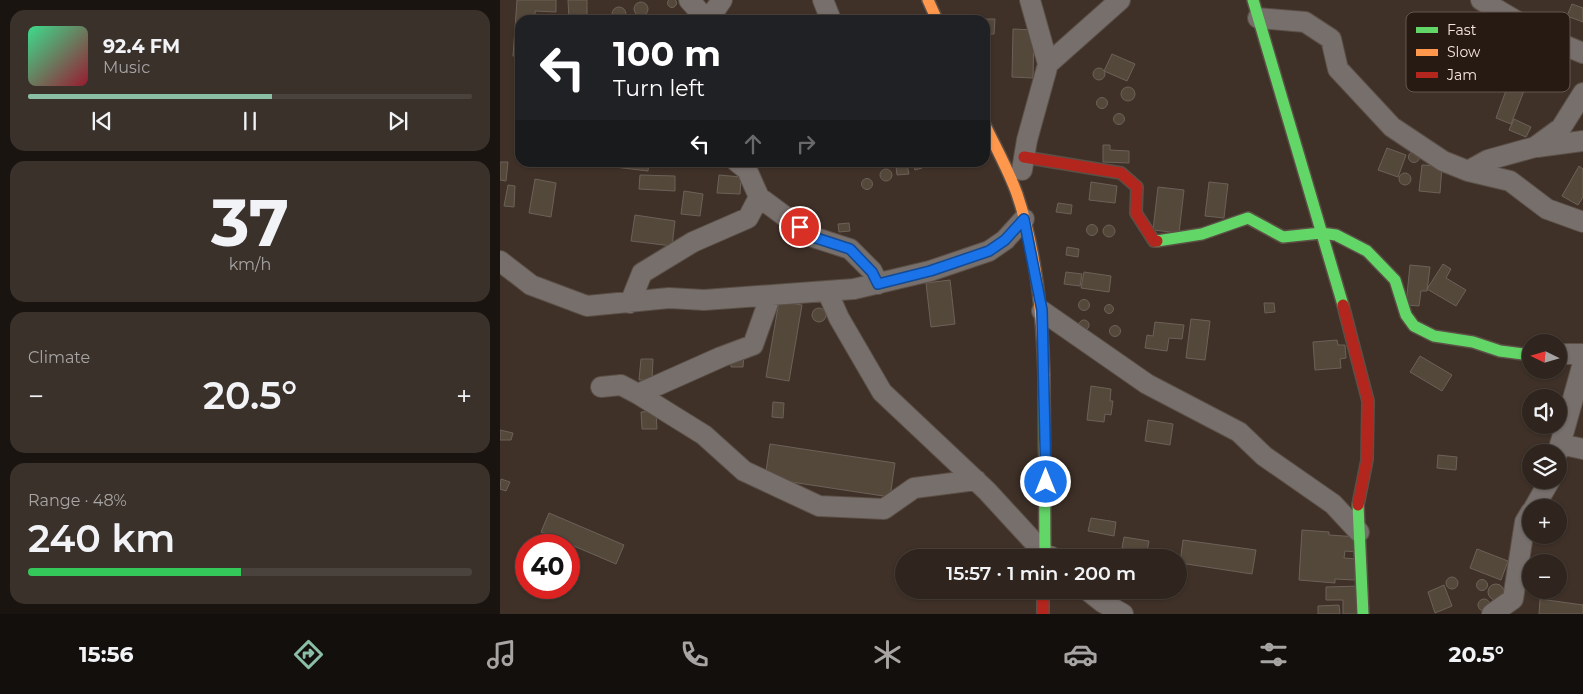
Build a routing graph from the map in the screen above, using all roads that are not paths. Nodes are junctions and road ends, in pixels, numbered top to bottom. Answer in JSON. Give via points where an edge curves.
{"nodes":[{"id":1,"x":689,"y":0,"type":"edge"},
{"id":2,"x":722,"y":0,"type":"edge"},
{"id":3,"x":823,"y":0,"type":"edge"},
{"id":4,"x":928,"y":0,"type":"edge"},
{"id":5,"x":1030,"y":0,"type":"edge"},
{"id":6,"x":1120,"y":0,"type":"edge"},
{"id":7,"x":1481,"y":0,"type":"edge"},
{"id":8,"x":1256,"y":9,"type":"edge"},
{"id":9,"x":1501,"y":12,"type":"edge"},
{"id":10,"x":702,"y":15,"type":"edge"},
{"id":11,"x":711,"y":15,"type":"edge"},
{"id":12,"x":829,"y":15,"type":"edge"},
{"id":13,"x":935,"y":15,"type":"edge"},
{"id":14,"x":1570,"y":48,"type":"edge"},
{"id":15,"x":1583,"y":53,"type":"edge"},
{"id":16,"x":1048,"y":64,"type":"junction"},
{"id":17,"x":1583,"y":94,"type":"edge"},
{"id":18,"x":1583,"y":141,"type":"edge"},
{"id":19,"x":1535,"y":147,"type":"junction"},
{"id":20,"x":992,"y":155,"type":"edge"},
{"id":21,"x":1024,"y":157,"type":"junction"},
{"id":22,"x":743,"y":167,"type":"edge"},
{"id":23,"x":1468,"y":171,"type":"junction"},
{"id":24,"x":1018,"y":194,"type":"junction"},
{"id":25,"x":758,"y":197,"type":"junction"},
{"id":26,"x":1024,"y":219,"type":"junction"},
{"id":27,"x":1583,"y":222,"type":"edge"},
{"id":28,"x":1321,"y":233,"type":"junction"},
{"id":29,"x":500,"y":261,"type":"edge"},
{"id":30,"x":878,"y":284,"type":"junction"},
{"id":31,"x":827,"y":291,"type":"junction"},
{"id":32,"x":773,"y":295,"type":"junction"},
{"id":33,"x":630,"y":303,"type":"junction"},
{"id":34,"x":1042,"y":310,"type":"junction"},
{"id":35,"x":1522,"y":354,"type":"edge"},
{"id":36,"x":1568,"y":354,"type":"edge"},
{"id":37,"x":1583,"y":354,"type":"edge"},
{"id":38,"x":1583,"y":363,"type":"edge"},
{"id":39,"x":601,"y":387,"type":"dead end"},
{"id":40,"x":638,"y":394,"type":"junction"},
{"id":41,"x":1560,"y":444,"type":"edge"},
{"id":42,"x":1567,"y":448,"type":"edge"},
{"id":43,"x":1583,"y":449,"type":"edge"},
{"id":44,"x":976,"y":480,"type":"junction"},
{"id":45,"x":1359,"y":532,"type":"junction"},
{"id":46,"x":1522,"y":541,"type":"edge"},
{"id":47,"x":1041,"y":549,"type":"edge"},
{"id":48,"x":1048,"y":549,"type":"edge"},
{"id":49,"x":1043,"y":599,"type":"edge"},
{"id":50,"x":1098,"y":599,"type":"edge"},
{"id":51,"x":1042,"y":614,"type":"edge"},
{"id":52,"x":1123,"y":614,"type":"edge"},
{"id":53,"x":1363,"y":614,"type":"edge"},
{"id":54,"x":1492,"y":614,"type":"edge"}],
"edges":[{"from":1,"to":10,"type":"street"},
{"from":2,"to":11,"type":"street"},
{"from":3,"to":12,"type":"street"},
{"from":4,"to":13,"type":"street"},
{"from":5,"to":16,"type":"street"},
{"from":6,"to":16,"type":"street"},
{"from":7,"to":9,"type":"street"},
{"from":8,"to":23,"type":"street","via":[[1305,22],[1331,39],[1338,69],[1392,127],[1443,161]]},
{"from":8,"to":28,"type":"street"},
{"from":14,"to":15,"type":"street"},
{"from":16,"to":21,"type":"street"},
{"from":17,"to":19,"type":"street","via":[[1561,128]]},
{"from":18,"to":19,"type":"street"},
{"from":19,"to":23,"type":"street","via":[[1488,160]]},
{"from":20,"to":24,"type":"street"},
{"from":21,"to":24,"type":"street"},
{"from":21,"to":28,"type":"street","via":[[1121,173],[1137,187],[1136,213],[1154,241],[1180,240],[1211,233],[1248,218],[1283,237]]},
{"from":22,"to":25,"type":"street"},
{"from":23,"to":27,"type":"street","via":[[1510,181],[1547,209]]},
{"from":24,"to":26,"type":"street"},
{"from":25,"to":30,"type":"street","via":[[813,237],[850,249],[872,272]]},
{"from":25,"to":33,"type":"street","via":[[748,218],[693,242],[642,273]]},
{"from":26,"to":30,"type":"street","via":[[1005,240],[989,251]]},
{"from":26,"to":34,"type":"street"},
{"from":28,"to":35,"type":"street","via":[[1336,236],[1368,251],[1395,280],[1406,315],[1414,326],[1434,336]]},
{"from":28,"to":45,"type":"street","via":[[1368,401],[1367,460],[1358,507]]},
{"from":29,"to":33,"type":"street","via":[[531,286],[587,306]]},
{"from":30,"to":31,"type":"street"},
{"from":31,"to":32,"type":"street"},
{"from":31,"to":44,"type":"street","via":[[882,392]]},
{"from":32,"to":33,"type":"street","via":[[704,300],[669,298]]},
{"from":32,"to":40,"type":"street","via":[[753,345],[720,356]]},
{"from":34,"to":45,"type":"street","via":[[1146,384],[1239,432],[1264,456],[1333,504]]},
{"from":34,"to":48,"type":"street"},
{"from":36,"to":37,"type":"street"},
{"from":38,"to":41,"type":"street"},
{"from":39,"to":40,"type":"street","via":[[620,385]]},
{"from":40,"to":44,"type":"street","via":[[704,435],[744,471],[819,506],[884,509],[914,488]]},
{"from":42,"to":43,"type":"street"},
{"from":44,"to":47,"type":"street"},
{"from":45,"to":53,"type":"street"},
{"from":46,"to":54,"type":"street","via":[[1513,599]]},
{"from":49,"to":51,"type":"street"},
{"from":50,"to":52,"type":"street"}]}
